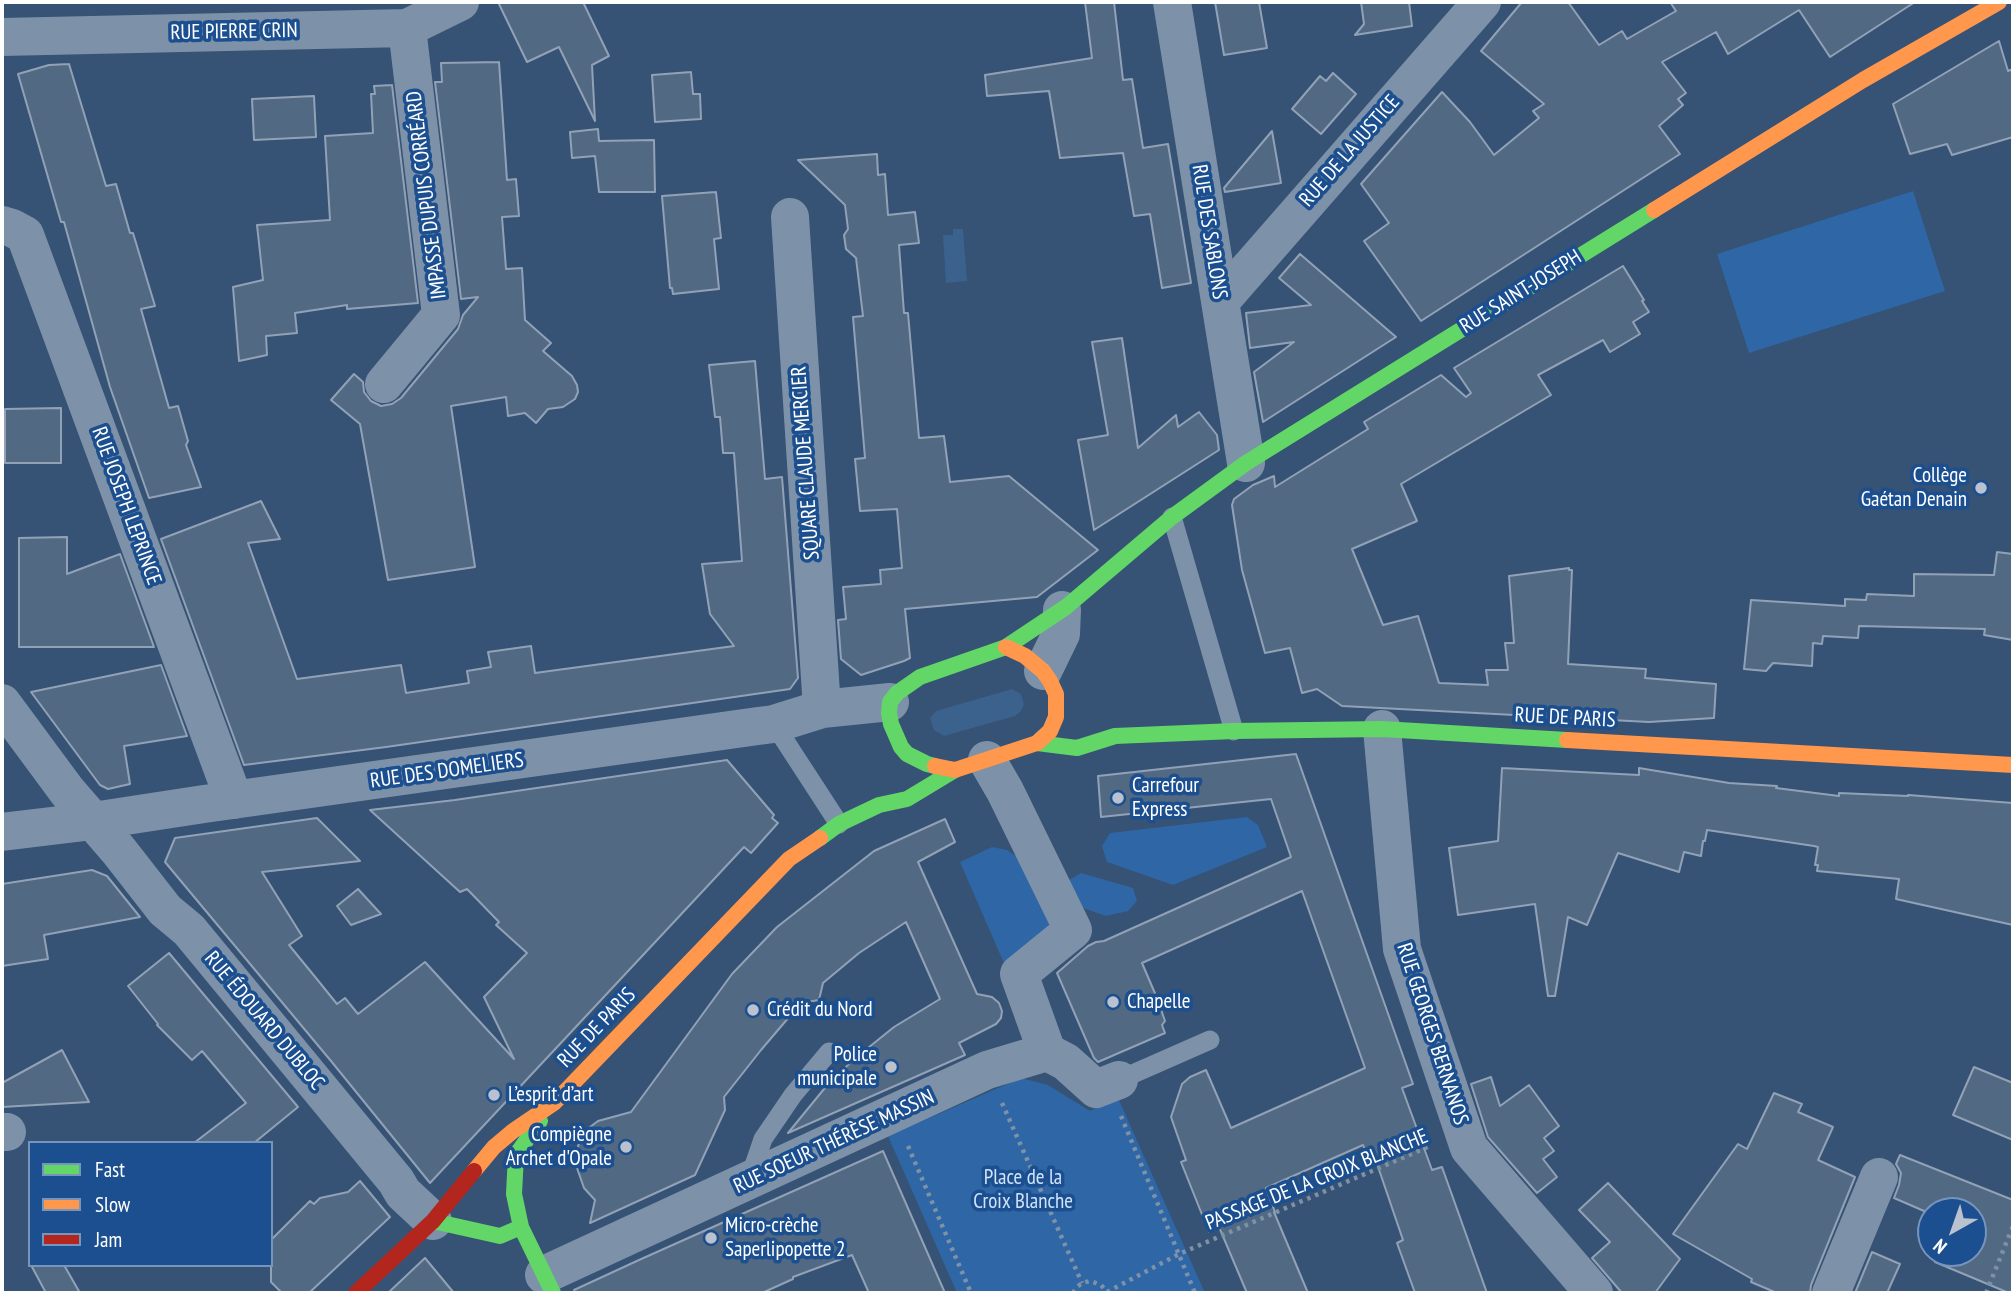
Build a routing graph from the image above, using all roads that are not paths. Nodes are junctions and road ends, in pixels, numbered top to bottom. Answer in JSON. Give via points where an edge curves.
{"nodes":[{"id":1,"x":460,"y":2,"type":"edge"},
{"id":2,"x":1172,"y":2,"type":"edge"},
{"id":3,"x":1482,"y":2,"type":"edge"},
{"id":4,"x":1998,"y":2,"type":"edge"},
{"id":5,"x":407,"y":28,"type":"junction"},
{"id":6,"x":2,"y":37,"type":"edge"},
{"id":7,"x":790,"y":217,"type":"dead end"},
{"id":8,"x":2,"y":225,"type":"edge"},
{"id":9,"x":1220,"y":302,"type":"junction"},
{"id":10,"x":384,"y":384,"type":"dead end"},
{"id":11,"x":1246,"y":463,"type":"junction"},
{"id":12,"x":1172,"y":517,"type":"junction"},
{"id":13,"x":1062,"y":610,"type":"junction"},
{"id":14,"x":1006,"y":648,"type":"junction"},
{"id":15,"x":1056,"y":696,"type":"junction"},
{"id":16,"x":890,"y":702,"type":"junction"},
{"id":17,"x":2,"y":703,"type":"edge"},
{"id":18,"x":822,"y":709,"type":"junction"},
{"id":19,"x":775,"y":724,"type":"junction"},
{"id":20,"x":1091,"y":724,"type":"dead end"},
{"id":21,"x":1382,"y":729,"type":"junction"},
{"id":22,"x":1234,"y":731,"type":"junction"},
{"id":23,"x":1115,"y":736,"type":"junction"},
{"id":24,"x":1037,"y":743,"type":"junction"},
{"id":25,"x":971,"y":765,"type":"junction"},
{"id":26,"x":2013,"y":765,"type":"edge"},
{"id":27,"x":890,"y":784,"type":"dead end"},
{"id":28,"x":234,"y":800,"type":"junction"},
{"id":29,"x":879,"y":805,"type":"junction"},
{"id":30,"x":93,"y":821,"type":"junction"},
{"id":31,"x":839,"y":824,"type":"junction"},
{"id":32,"x":2,"y":832,"type":"edge"},
{"id":33,"x":1210,"y":1040,"type":"dead end"},
{"id":34,"x":829,"y":1052,"type":"dead end"},
{"id":35,"x":1047,"y":1052,"type":"junction"},
{"id":36,"x":1113,"y":1082,"type":"joint"},
{"id":37,"x":554,"y":1103,"type":"junction"},
{"id":38,"x":494,"y":1147,"type":"junction"},
{"id":39,"x":491,"y":1171,"type":"dead end"},
{"id":40,"x":1880,"y":1177,"type":"dead end"},
{"id":41,"x":748,"y":1181,"type":"junction"},
{"id":42,"x":496,"y":1219,"type":"dead end"},
{"id":43,"x":433,"y":1221,"type":"junction"},
{"id":44,"x":521,"y":1227,"type":"junction"},
{"id":45,"x":503,"y":1241,"type":"junction"},
{"id":46,"x":548,"y":1284,"type":"edge"},
{"id":47,"x":1575,"y":1288,"type":"edge"},
{"id":48,"x":356,"y":1293,"type":"edge"},
{"id":49,"x":1831,"y":1293,"type":"edge"}],
"edges":[{"from":1,"to":5,"type":"street","name":"RUE PIERRE CRIN"},
{"from":2,"to":9,"type":"street","name":"RUE DES SABLONS"},
{"from":3,"to":9,"type":"street","name":"RUE DE LA JUSTICE"},
{"from":4,"to":11,"type":"street","name":"RUE SAINT-JOSEPH","via":[[1863,80]]},
{"from":5,"to":6,"type":"street","name":"RUE PIERRE CRIN"},
{"from":5,"to":10,"type":"street","name":"IMPASSE DUPUIS CORRÉARD","via":[[441,315]]},
{"from":7,"to":18,"type":"street","name":"SQUARE CLAUDE MERCIER"},
{"from":8,"to":28,"type":"street","name":"RUE JOSEPH LEPRINCE","via":[[25,235]]},
{"from":9,"to":11,"type":"street","name":"RUE DES SABLONS"},
{"from":11,"to":12,"type":"street","name":"RUE SAINT-JOSEPH"},
{"from":12,"to":13,"type":"street","name":"RUE SAINT-JOSEPH"},
{"from":12,"to":22,"type":"lane"},
{"from":13,"to":14,"type":"street","name":"RUE SAINT-JOSEPH"},
{"from":13,"to":15,"type":"street"},
{"from":14,"to":15,"type":"street","via":[[1025,656]]},
{"from":14,"to":16,"type":"street","via":[[920,677]]},
{"from":15,"to":24,"type":"street","via":[[1056,717]]},
{"from":16,"to":18,"type":"street","name":"RUE DES DOMELIERS"},
{"from":16,"to":25,"type":"street","via":[[891,724],[904,759]]},
{"from":17,"to":30,"type":"street","name":"RUE ÉDOUARD DUBLOC"},
{"from":18,"to":19,"type":"street","name":"RUE DES DOMELIERS"},
{"from":19,"to":28,"type":"street","name":"RUE DES DOMELIERS"},
{"from":19,"to":31,"type":"lane"},
{"from":20,"to":23,"type":"street","name":"RUE DE PARIS"},
{"from":21,"to":22,"type":"street","name":"RUE DE PARIS"},
{"from":21,"to":26,"type":"street","name":"RUE DE PARIS"},
{"from":21,"to":47,"type":"street","name":"RUE GEORGES BERNANOS","via":[[1402,949],[1469,1148]]},
{"from":22,"to":23,"type":"street","name":"RUE DE PARIS"},
{"from":23,"to":24,"type":"street","name":"RUE DE PARIS","via":[[1077,748]]},
{"from":24,"to":25,"type":"street"},
{"from":25,"to":29,"type":"street","name":"RUE DE PARIS","via":[[907,799]]},
{"from":25,"to":35,"type":"street","via":[[1005,791],[1073,930],[1019,974]]},
{"from":27,"to":29,"type":"street"},
{"from":28,"to":30,"type":"street","name":"RUE DES DOMELIERS"},
{"from":29,"to":31,"type":"street","name":"RUE DE PARIS"},
{"from":30,"to":32,"type":"street","name":"RUE DES DOMELIERS"},
{"from":30,"to":43,"type":"street","name":"RUE ÉDOUARD DUBLOC","via":[[165,910],[189,930],[402,1193]]},
{"from":31,"to":37,"type":"street","name":"RUE DE PARIS","via":[[789,859]]},
{"from":33,"to":36,"type":"lane"},
{"from":34,"to":41,"type":"lane","via":[[763,1139]]},
{"from":35,"to":36,"type":"street","via":[[1097,1089]]},
{"from":35,"to":41,"type":"street","name":"RUE SOEUR THÉRÈSE MASSIN","via":[[988,1070]]},
{"from":37,"to":38,"type":"street","name":"RUE DE PARIS"},
{"from":37,"to":44,"type":"street","via":[[516,1156],[514,1194]]},
{"from":38,"to":39,"type":"street"},
{"from":38,"to":43,"type":"street","name":"RUE DE PARIS"},
{"from":40,"to":49,"type":"street"},
{"from":41,"to":46,"type":"street","name":"RUE SOEUR THÉRÈSE MASSIN"},
{"from":42,"to":45,"type":"street"},
{"from":43,"to":45,"type":"street"},
{"from":43,"to":48,"type":"street","name":"RUE DE PARIS"},
{"from":44,"to":45,"type":"street"},
{"from":44,"to":46,"type":"street"}]}
